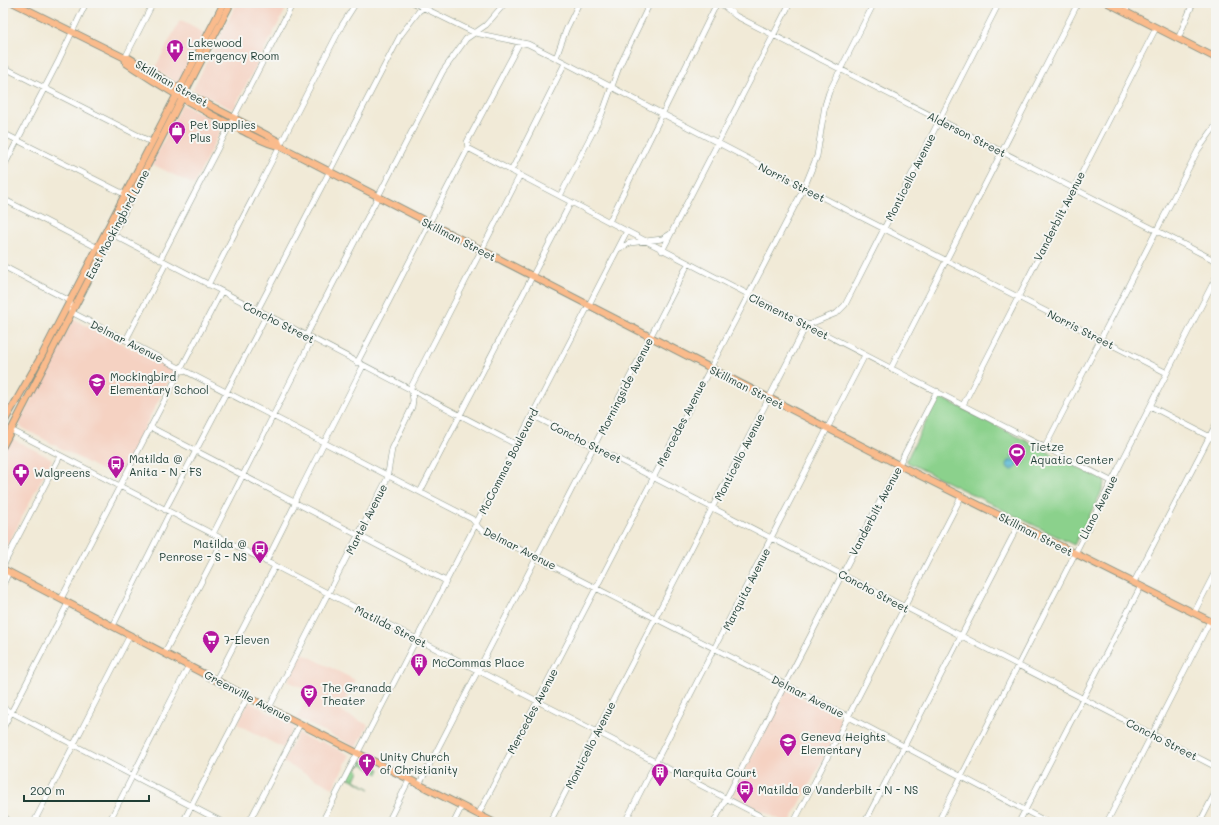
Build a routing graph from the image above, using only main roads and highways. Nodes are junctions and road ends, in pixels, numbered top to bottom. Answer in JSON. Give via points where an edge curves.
{"nodes":[{"id":1,"x":224,"y":3,"type":"edge"},
{"id":2,"x":231,"y":3,"type":"edge"},
{"id":3,"x":1108,"y":3,"type":"edge"},
{"id":4,"x":17,"y":4,"type":"edge"},
{"id":5,"x":213,"y":31,"type":"junction"},
{"id":6,"x":125,"y":58,"type":"junction"},
{"id":7,"x":1216,"y":58,"type":"edge"},
{"id":8,"x":178,"y":88,"type":"junction"},
{"id":9,"x":186,"y":93,"type":"junction"},
{"id":10,"x":175,"y":95,"type":"junction"},
{"id":11,"x":182,"y":100,"type":"junction"},
{"id":12,"x":151,"y":142,"type":"junction"},
{"id":13,"x":158,"y":146,"type":"junction"},
{"id":14,"x":280,"y":146,"type":"junction"},
{"id":15,"x":127,"y":196,"type":"junction"},
{"id":16,"x":100,"y":249,"type":"junction"},
{"id":17,"x":5,"y":416,"type":"edge"},
{"id":18,"x":3,"y":425,"type":"edge"},
{"id":19,"x":11,"y":430,"type":"junction"},
{"id":20,"x":3,"y":446,"type":"edge"},
{"id":21,"x":3,"y":568,"type":"edge"},
{"id":22,"x":1213,"y":623,"type":"edge"},
{"id":23,"x":493,"y":822,"type":"edge"}],
"edges":[{"from":1,"to":5,"type":"main road","name":"East Mockingbird Lane"},
{"from":2,"to":5,"type":"main road","name":"East Mockingbird Lane"},
{"from":3,"to":7,"type":"main road"},
{"from":4,"to":6,"type":"main road","name":"Skillman Street"},
{"from":5,"to":8,"type":"main road","name":"East Mockingbird Lane"},
{"from":5,"to":9,"type":"main road","name":"East Mockingbird Lane"},
{"from":6,"to":8,"type":"main road","name":"Skillman Street"},
{"from":6,"to":10,"type":"main road","name":"Skillman Street","via":[[126,63]]},
{"from":8,"to":9,"type":"main road","name":"Skillman Street"},
{"from":8,"to":10,"type":"main road","name":"East Mockingbird Lane"},
{"from":9,"to":11,"type":"main road","name":"East Mockingbird Lane"},
{"from":9,"to":14,"type":"main road","name":"Skillman Street","via":[[278,141]]},
{"from":10,"to":11,"type":"main road","name":"Skillman Street"},
{"from":10,"to":12,"type":"main road","name":"East Mockingbird Lane"},
{"from":11,"to":13,"type":"main road","name":"East Mockingbird Lane"},
{"from":11,"to":14,"type":"main road","name":"Skillman Street"},
{"from":12,"to":13,"type":"main road"},
{"from":12,"to":15,"type":"main road","name":"East Mockingbird Lane"},
{"from":13,"to":15,"type":"main road","name":"East Mockingbird Lane"},
{"from":14,"to":22,"type":"main road","name":"Skillman Street","via":[[769,399]]},
{"from":15,"to":16,"type":"main road","name":"East Mockingbird Lane"},
{"from":16,"to":17,"type":"main road","name":"East Mockingbird Lane","via":[[29,379]]},
{"from":16,"to":19,"type":"main road","name":"East Mockingbird Lane"},
{"from":17,"to":18,"type":"main road","name":"East Mockingbird Lane"},
{"from":18,"to":19,"type":"main road"},
{"from":19,"to":20,"type":"main road","name":"East Mockingbird Lane"},
{"from":21,"to":23,"type":"main road","name":"Greenville Avenue","via":[[357,754]]}]}
